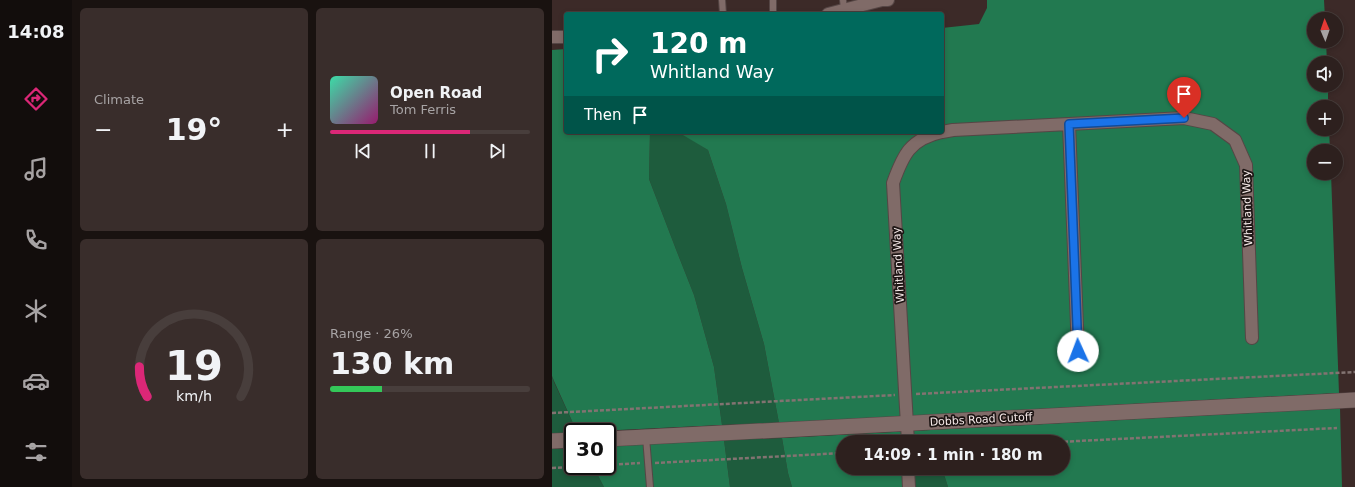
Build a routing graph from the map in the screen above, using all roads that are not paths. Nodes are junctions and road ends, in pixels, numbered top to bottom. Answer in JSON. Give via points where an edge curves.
{"nodes":[{"id":1,"x":722,"y":0,"type":"edge"},
{"id":2,"x":773,"y":0,"type":"edge"},
{"id":3,"x":888,"y":0,"type":"edge"},
{"id":4,"x":844,"y":5,"type":"edge"},
{"id":5,"x":723,"y":12,"type":"edge"},
{"id":6,"x":773,"y":12,"type":"edge"},
{"id":7,"x":832,"y":12,"type":"edge"},
{"id":8,"x":552,"y":37,"type":"edge"},
{"id":9,"x":564,"y":37,"type":"edge"},
{"id":10,"x":1069,"y":124,"type":"junction"},
{"id":11,"x":944,"y":132,"type":"edge"},
{"id":12,"x":933,"y":134,"type":"edge"},
{"id":13,"x":1252,"y":338,"type":"dead end"},
{"id":14,"x":1078,"y":351,"type":"dead end"},
{"id":15,"x":1355,"y":400,"type":"edge"},
{"id":16,"x":907,"y":423,"type":"junction"},
{"id":17,"x":908,"y":435,"type":"edge"},
{"id":18,"x":646,"y":437,"type":"junction"},
{"id":19,"x":616,"y":439,"type":"edge"},
{"id":20,"x":564,"y":440,"type":"edge"},
{"id":21,"x":552,"y":441,"type":"edge"},
{"id":22,"x":908,"y":475,"type":"edge"},
{"id":23,"x":650,"y":487,"type":"edge"},
{"id":24,"x":909,"y":487,"type":"edge"}],
"edges":[{"from":1,"to":5,"type":"lane"},
{"from":2,"to":6,"type":"lane"},
{"from":3,"to":4,"type":"street"},
{"from":4,"to":7,"type":"street"},
{"from":8,"to":9,"type":"street"},
{"from":10,"to":11,"type":"street","name":"Whitland Way"},
{"from":10,"to":13,"type":"street","name":"Whitland Way","via":[[1184,118],[1213,124],[1235,140],[1246,165]]},
{"from":10,"to":14,"type":"street"},
{"from":12,"to":16,"type":"street","name":"Whitland Way","via":[[913,145],[901,160],[893,183]]},
{"from":15,"to":16,"type":"street","name":"Dobbs Road Cutoff"},
{"from":16,"to":17,"type":"street","name":"Whitland Way"},
{"from":16,"to":18,"type":"street","name":"Dobbs Road Cutoff"},
{"from":18,"to":19,"type":"street","name":"Dobbs Road Cutoff"},
{"from":18,"to":23,"type":"lane"},
{"from":20,"to":21,"type":"street"},
{"from":22,"to":24,"type":"street"}]}
